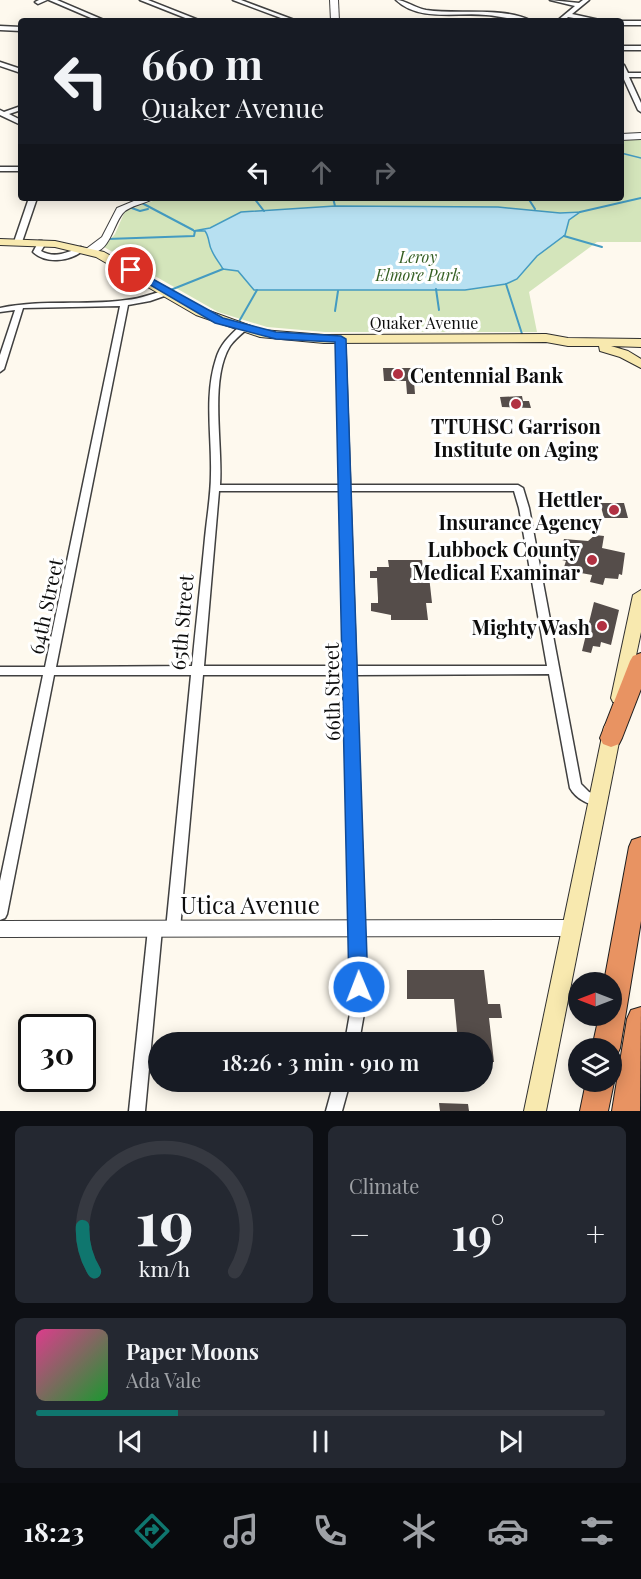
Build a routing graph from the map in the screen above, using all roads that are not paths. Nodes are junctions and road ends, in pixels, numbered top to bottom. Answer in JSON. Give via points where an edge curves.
{"nodes":[{"id":1,"x":52,"y":0,"type":"edge"},
{"id":2,"x":143,"y":0,"type":"edge"},
{"id":3,"x":236,"y":0,"type":"edge"},
{"id":4,"x":334,"y":0,"type":"edge"},
{"id":5,"x":553,"y":0,"type":"edge"},
{"id":6,"x":586,"y":0,"type":"edge"},
{"id":7,"x":401,"y":2,"type":"edge"},
{"id":8,"x":465,"y":3,"type":"dead end"},
{"id":9,"x":580,"y":5,"type":"junction"},
{"id":10,"x":468,"y":13,"type":"junction"},
{"id":11,"x":567,"y":15,"type":"junction"},
{"id":12,"x":97,"y":18,"type":"edge"},
{"id":13,"x":190,"y":18,"type":"edge"},
{"id":14,"x":286,"y":18,"type":"edge"},
{"id":15,"x":334,"y":18,"type":"edge"},
{"id":16,"x":513,"y":18,"type":"edge"},
{"id":17,"x":564,"y":18,"type":"edge"},
{"id":18,"x":584,"y":18,"type":"edge"},
{"id":19,"x":624,"y":23,"type":"edge"},
{"id":20,"x":641,"y":23,"type":"edge"},
{"id":21,"x":0,"y":28,"type":"edge"},
{"id":22,"x":18,"y":29,"type":"edge"},
{"id":23,"x":624,"y":48,"type":"edge"},
{"id":24,"x":641,"y":48,"type":"edge"},
{"id":25,"x":0,"y":64,"type":"edge"},
{"id":26,"x":18,"y":70,"type":"edge"},
{"id":27,"x":625,"y":75,"type":"joint"},
{"id":28,"x":641,"y":75,"type":"edge"},
{"id":29,"x":640,"y":106,"type":"edge"},
{"id":30,"x":18,"y":109,"type":"edge"},
{"id":31,"x":2,"y":113,"type":"edge"},
{"id":32,"x":18,"y":121,"type":"edge"},
{"id":33,"x":641,"y":136,"type":"edge"},
{"id":34,"x":624,"y":137,"type":"edge"},
{"id":35,"x":0,"y":168,"type":"edge"},
{"id":36,"x":18,"y":168,"type":"edge"},
{"id":37,"x":32,"y":201,"type":"edge"},
{"id":38,"x":129,"y":201,"type":"edge"},
{"id":39,"x":0,"y":242,"type":"edge"},
{"id":40,"x":18,"y":242,"type":"junction"},
{"id":41,"x":86,"y":250,"type":"junction"},
{"id":42,"x":167,"y":292,"type":"junction"},
{"id":43,"x":124,"y":304,"type":"junction"},
{"id":44,"x":20,"y":306,"type":"junction"},
{"id":45,"x":0,"y":310,"type":"edge"},
{"id":46,"x":243,"y":328,"type":"junction"},
{"id":47,"x":641,"y":335,"type":"edge"},
{"id":48,"x":546,"y":338,"type":"junction"},
{"id":49,"x":341,"y":339,"type":"junction"},
{"id":50,"x":568,"y":342,"type":"junction"},
{"id":51,"x":641,"y":343,"type":"edge"},
{"id":52,"x":641,"y":364,"type":"edge"},
{"id":53,"x":0,"y":369,"type":"edge"},
{"id":54,"x":346,"y":487,"type":"junction"},
{"id":55,"x":214,"y":488,"type":"junction"},
{"id":56,"x":641,"y":595,"type":"edge"},
{"id":57,"x":641,"y":661,"type":"edge"},
{"id":58,"x":555,"y":670,"type":"junction"},
{"id":59,"x":0,"y":671,"type":"edge"},
{"id":60,"x":50,"y":671,"type":"junction"},
{"id":61,"x":198,"y":671,"type":"junction"},
{"id":62,"x":351,"y":671,"type":"junction"},
{"id":63,"x":610,"y":738,"type":"junction"},
{"id":64,"x":600,"y":801,"type":"junction"},
{"id":65,"x":641,"y":847,"type":"edge"},
{"id":66,"x":0,"y":914,"type":"edge"},
{"id":67,"x":358,"y":928,"type":"junction"},
{"id":68,"x":573,"y":928,"type":"junction"},
{"id":69,"x":0,"y":929,"type":"edge"},
{"id":70,"x":164,"y":929,"type":"junction"},
{"id":71,"x":619,"y":972,"type":"edge"},
{"id":72,"x":641,"y":1019,"type":"edge"},
{"id":73,"x":354,"y":1032,"type":"edge"},
{"id":74,"x":339,"y":1092,"type":"edge"},
{"id":75,"x":598,"y":1092,"type":"edge"},
{"id":76,"x":136,"y":1111,"type":"edge"},
{"id":77,"x":334,"y":1111,"type":"edge"},
{"id":78,"x":535,"y":1111,"type":"edge"},
{"id":79,"x":594,"y":1111,"type":"edge"},
{"id":80,"x":626,"y":1111,"type":"edge"}],
"edges":[{"from":1,"to":12,"type":"street"},
{"from":2,"to":13,"type":"street"},
{"from":3,"to":14,"type":"street"},
{"from":4,"to":15,"type":"street"},
{"from":5,"to":9,"type":"street"},
{"from":6,"to":9,"type":"street"},
{"from":7,"to":10,"type":"street","via":[[432,12]]},
{"from":8,"to":10,"type":"street"},
{"from":9,"to":11,"type":"street"},
{"from":10,"to":16,"type":"street"},
{"from":11,"to":17,"type":"street"},
{"from":11,"to":18,"type":"street"},
{"from":19,"to":20,"type":"street"},
{"from":21,"to":22,"type":"street"},
{"from":23,"to":24,"type":"street"},
{"from":25,"to":26,"type":"street"},
{"from":27,"to":28,"type":"street"},
{"from":27,"to":29,"type":"street"},
{"from":30,"to":31,"type":"street"},
{"from":31,"to":32,"type":"street"},
{"from":33,"to":34,"type":"street"},
{"from":35,"to":36,"type":"street"},
{"from":37,"to":40,"type":"street"},
{"from":38,"to":41,"type":"street","via":[[116,215],[106,239]]},
{"from":39,"to":40,"type":"main road","name":"Quaker Avenue"},
{"from":40,"to":41,"type":"main road","name":"Quaker Avenue"},
{"from":41,"to":42,"type":"main road","name":"Quaker Avenue","via":[[113,260]]},
{"from":42,"to":43,"type":"street","via":[[139,303]]},
{"from":42,"to":46,"type":"main road","name":"Quaker Avenue","via":[[200,312]]},
{"from":43,"to":44,"type":"street"},
{"from":43,"to":60,"type":"street","name":"64th Street"},
{"from":44,"to":45,"type":"street"},
{"from":44,"to":53,"type":"street"},
{"from":46,"to":49,"type":"main road","name":"Quaker Avenue","via":[[291,337]]},
{"from":46,"to":55,"type":"street","name":"65th Street","via":[[228,343],[220,359],[212,434]]},
{"from":47,"to":48,"type":"main road","name":"Quaker Avenue"},
{"from":48,"to":49,"type":"main road","name":"Quaker Avenue"},
{"from":48,"to":50,"type":"main road","name":"Quaker Avenue"},
{"from":49,"to":54,"type":"street","name":"66th Street"},
{"from":50,"to":51,"type":"main road","name":"Quaker Avenue"},
{"from":50,"to":52,"type":"main road","via":[[616,351]]},
{"from":54,"to":55,"type":"street"},
{"from":54,"to":58,"type":"street","via":[[518,488]]},
{"from":54,"to":62,"type":"street","name":"66th Street"},
{"from":55,"to":61,"type":"street","name":"65th Street"},
{"from":56,"to":63,"type":"main road"},
{"from":57,"to":63,"type":"highway"},
{"from":58,"to":62,"type":"street"},
{"from":58,"to":64,"type":"street","via":[[575,784],[583,795]]},
{"from":59,"to":60,"type":"street"},
{"from":60,"to":61,"type":"street"},
{"from":60,"to":66,"type":"street","name":"64th Street"},
{"from":61,"to":62,"type":"street"},
{"from":61,"to":70,"type":"street","name":"65th Street"},
{"from":62,"to":67,"type":"street","name":"66th Street"},
{"from":63,"to":64,"type":"main road"},
{"from":64,"to":68,"type":"main road"},
{"from":65,"to":71,"type":"highway"},
{"from":67,"to":68,"type":"street","name":"Utica Avenue"},
{"from":67,"to":70,"type":"street","name":"Utica Avenue"},
{"from":67,"to":73,"type":"street","name":"66th Street","via":[[359,1002]]},
{"from":68,"to":78,"type":"main road"},
{"from":69,"to":70,"type":"street","name":"Utica Avenue"},
{"from":70,"to":76,"type":"street","name":"65th Street"},
{"from":72,"to":80,"type":"highway"},
{"from":74,"to":77,"type":"street"},
{"from":75,"to":79,"type":"highway"}]}
